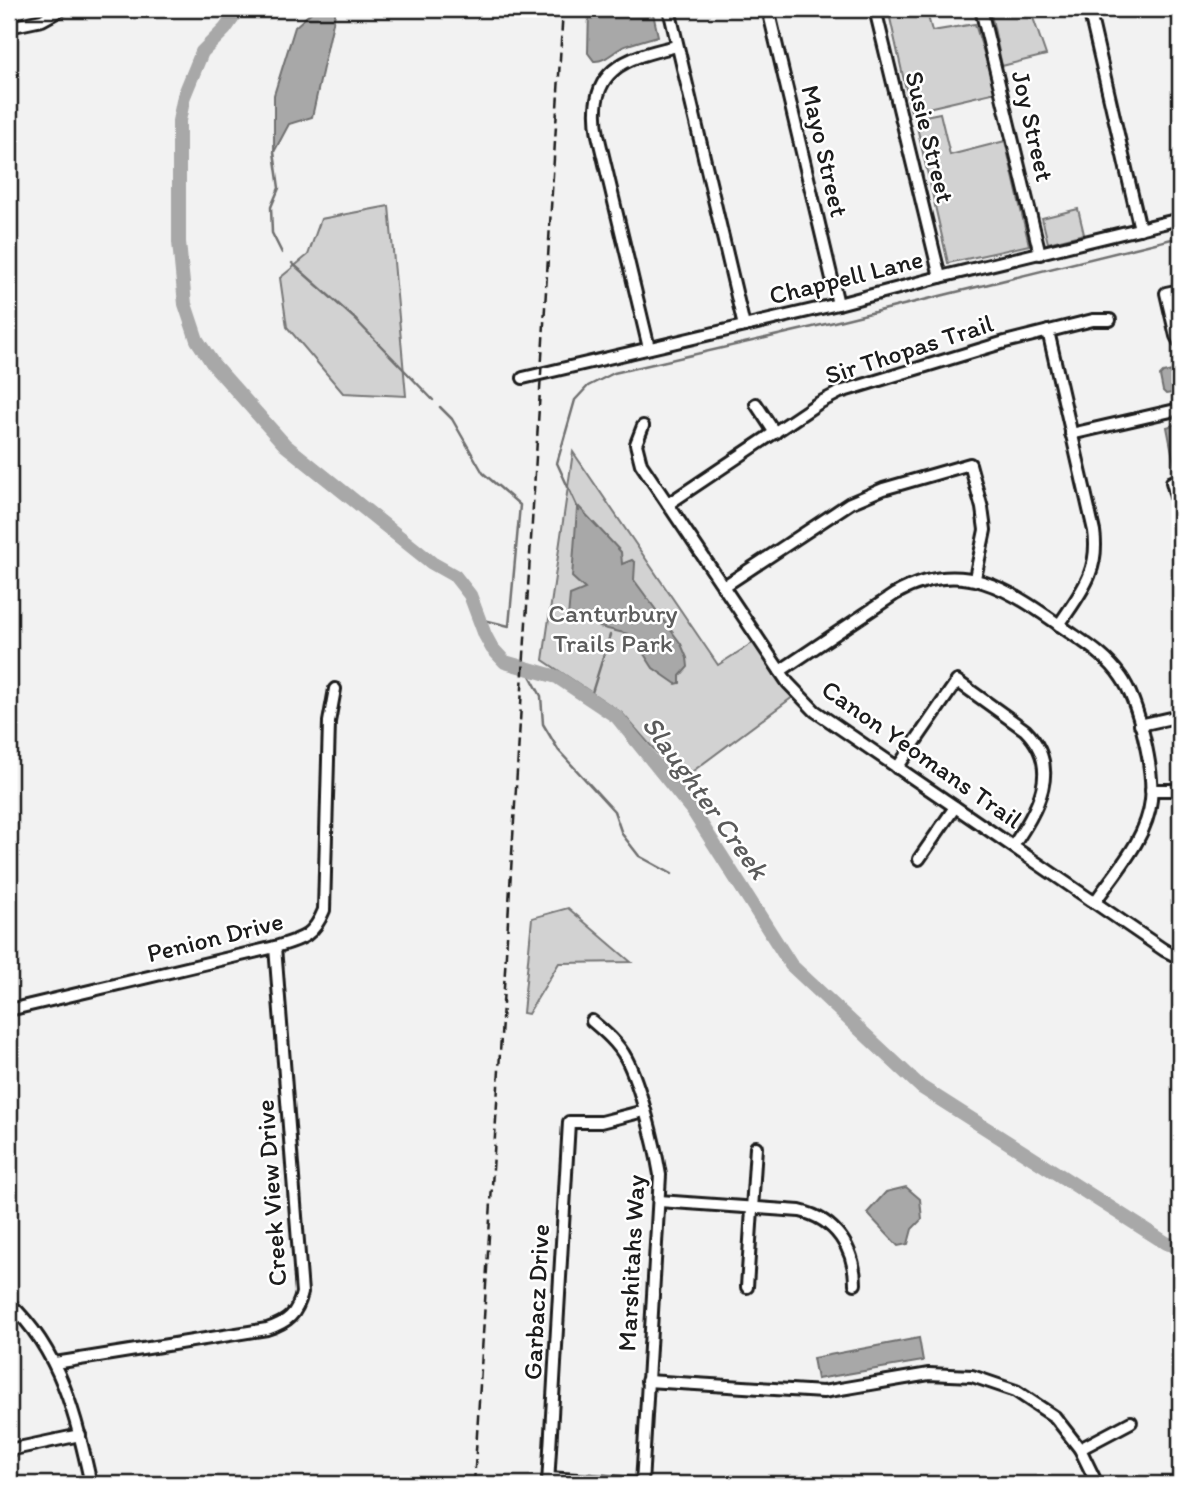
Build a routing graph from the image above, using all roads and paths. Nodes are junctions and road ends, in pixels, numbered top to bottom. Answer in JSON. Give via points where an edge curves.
{"nodes":[{"id":1,"x":62,"y":9,"type":"edge"},
{"id":2,"x":669,"y":9,"type":"edge"},
{"id":3,"x":768,"y":9,"type":"edge"},
{"id":4,"x":875,"y":9,"type":"edge"},
{"id":5,"x":981,"y":9,"type":"edge"},
{"id":6,"x":1089,"y":9,"type":"edge"},
{"id":7,"x":9,"y":27,"type":"edge"},
{"id":8,"x":677,"y":46,"type":"junction"},
{"id":9,"x":1180,"y":219,"type":"edge"},
{"id":10,"x":1140,"y":229,"type":"junction"},
{"id":11,"x":1040,"y":254,"type":"junction"},
{"id":12,"x":940,"y":277,"type":"junction"},
{"id":13,"x":1180,"y":290,"type":"edge"},
{"id":14,"x":838,"y":304,"type":"junction"},
{"id":15,"x":1110,"y":320,"type":"dead end"},
{"id":16,"x":744,"y":326,"type":"junction"},
{"id":17,"x":1048,"y":331,"type":"junction"},
{"id":18,"x":1180,"y":343,"type":"edge"},
{"id":19,"x":649,"y":348,"type":"junction"},
{"id":20,"x":523,"y":378,"type":"dead end"},
{"id":21,"x":756,"y":404,"type":"dead end"},
{"id":22,"x":1180,"y":409,"type":"edge"},
{"id":23,"x":643,"y":426,"type":"dead end"},
{"id":24,"x":775,"y":433,"type":"junction"},
{"id":25,"x":1072,"y":434,"type":"junction"},
{"id":26,"x":1172,"y":482,"type":"dead end"},
{"id":27,"x":668,"y":504,"type":"junction"},
{"id":28,"x":1180,"y":512,"type":"edge"},
{"id":29,"x":975,"y":578,"type":"junction"},
{"id":30,"x":723,"y":587,"type":"junction"},
{"id":31,"x":1059,"y":625,"type":"junction"},
{"id":32,"x":780,"y":671,"type":"junction"},
{"id":33,"x":335,"y":689,"type":"dead end"},
{"id":34,"x":1180,"y":716,"type":"edge"},
{"id":35,"x":1140,"y":725,"type":"junction"},
{"id":36,"x":897,"y":768,"type":"junction"},
{"id":37,"x":1151,"y":790,"type":"junction"},
{"id":38,"x":1180,"y":790,"type":"edge"},
{"id":39,"x":955,"y":807,"type":"junction"},
{"id":40,"x":1013,"y":846,"type":"junction"},
{"id":41,"x":919,"y":859,"type":"dead end"},
{"id":42,"x":1095,"y":902,"type":"junction"},
{"id":43,"x":275,"y":947,"type":"junction"},
{"id":44,"x":1180,"y":958,"type":"edge"},
{"id":45,"x":9,"y":1010,"type":"edge"},
{"id":46,"x":592,"y":1021,"type":"dead end"},
{"id":47,"x":644,"y":1111,"type":"junction"},
{"id":48,"x":756,"y":1147,"type":"dead end"},
{"id":49,"x":659,"y":1201,"type":"junction"},
{"id":50,"x":752,"y":1207,"type":"junction"},
{"id":51,"x":855,"y":1284,"type":"dead end"},
{"id":52,"x":747,"y":1287,"type":"dead end"},
{"id":53,"x":9,"y":1303,"type":"edge"},
{"id":54,"x":55,"y":1363,"type":"junction"},
{"id":55,"x":647,"y":1381,"type":"junction"},
{"id":56,"x":1131,"y":1422,"type":"dead end"},
{"id":57,"x":80,"y":1435,"type":"junction"},
{"id":58,"x":1080,"y":1449,"type":"junction"},
{"id":59,"x":9,"y":1450,"type":"edge"},
{"id":60,"x":548,"y":1481,"type":"edge"},
{"id":61,"x":91,"y":1484,"type":"edge"},
{"id":62,"x":640,"y":1484,"type":"edge"},
{"id":63,"x":1097,"y":1484,"type":"edge"}],
"edges":[{"from":1,"to":7,"type":"street","via":[[42,20]]},
{"from":2,"to":8,"type":"street"},
{"from":3,"to":14,"type":"street","name":"Mayo Street"},
{"from":4,"to":12,"type":"street","name":"Susie Street"},
{"from":5,"to":11,"type":"street","name":"Joy Street"},
{"from":6,"to":10,"type":"street"},
{"from":8,"to":16,"type":"street"},
{"from":8,"to":19,"type":"street","via":[[635,56],[614,69],[599,94],[595,114]]},
{"from":9,"to":10,"type":"street","name":"Chappell Lane"},
{"from":10,"to":11,"type":"street","name":"Chappell Lane"},
{"from":11,"to":12,"type":"street","name":"Chappell Lane"},
{"from":12,"to":14,"type":"street","name":"Chappell Lane"},
{"from":13,"to":18,"type":"street","via":[[1166,293]]},
{"from":14,"to":16,"type":"street","name":"Chappell Lane"},
{"from":15,"to":17,"type":"street","name":"Sir Thopas Trail"},
{"from":16,"to":19,"type":"street","name":"Chappell Lane"},
{"from":17,"to":24,"type":"street","name":"Sir Thopas Trail","via":[[840,392]]},
{"from":17,"to":25,"type":"street"},
{"from":19,"to":20,"type":"street","name":"Chappell Lane"},
{"from":21,"to":24,"type":"street"},
{"from":22,"to":25,"type":"street"},
{"from":23,"to":27,"type":"street","name":"Canon Yeomans Trail","via":[[636,438],[638,456]]},
{"from":24,"to":27,"type":"street","name":"Sir Thopas Trail"},
{"from":25,"to":31,"type":"street","via":[[1096,550],[1093,569]]},
{"from":26,"to":28,"type":"street"},
{"from":27,"to":30,"type":"street","name":"Canon Yeomans Trail"},
{"from":29,"to":30,"type":"street","via":[[985,530],[971,464],[850,503]]},
{"from":29,"to":31,"type":"street","via":[[1000,587]]},
{"from":29,"to":32,"type":"street","via":[[935,578],[905,588]]},
{"from":30,"to":32,"type":"street","name":"Canon Yeomans Trail"},
{"from":31,"to":35,"type":"street","via":[[1098,652],[1121,676]]},
{"from":32,"to":36,"type":"street","name":"Canon Yeomans Trail","via":[[815,711]]},
{"from":33,"to":43,"type":"street","name":"Penion Drive","via":[[329,722],[324,910],[312,933]]},
{"from":34,"to":35,"type":"street"},
{"from":35,"to":37,"type":"street"},
{"from":36,"to":39,"type":"street","name":"Canon Yeomans Trail"},
{"from":36,"to":40,"type":"street","via":[[957,681],[1025,730],[1040,754],[1044,774],[1041,799]]},
{"from":37,"to":38,"type":"street"},
{"from":37,"to":42,"type":"street","via":[[1148,816],[1139,836]]},
{"from":39,"to":40,"type":"street","name":"Canon Yeomans Trail"},
{"from":39,"to":41,"type":"street"},
{"from":40,"to":42,"type":"street","name":"Canon Yeomans Trail"},
{"from":42,"to":44,"type":"street","name":"Canon Yeomans Trail"},
{"from":43,"to":45,"type":"street","name":"Penion Drive"},
{"from":43,"to":54,"type":"street","name":"Creek View Drive","via":[[302,1293],[294,1314],[267,1329]]},
{"from":46,"to":47,"type":"street","name":"Marshitahs Way","via":[[626,1058]]},
{"from":47,"to":49,"type":"street","name":"Marshitahs Way","via":[[659,1165]]},
{"from":47,"to":60,"type":"street","name":"Garbacz Drive","via":[[601,1122],[569,1122]]},
{"from":48,"to":50,"type":"street"},
{"from":49,"to":50,"type":"street"},
{"from":49,"to":55,"type":"street","name":"Marshitahs Way"},
{"from":50,"to":51,"type":"street","via":[[800,1211],[830,1225],[852,1256]]},
{"from":50,"to":52,"type":"street"},
{"from":53,"to":54,"type":"street"},
{"from":54,"to":57,"type":"street"},
{"from":55,"to":58,"type":"street","via":[[823,1392],[929,1374],[972,1376],[1001,1384],[1043,1407]]},
{"from":55,"to":62,"type":"street","name":"Marshitahs Way"},
{"from":56,"to":58,"type":"street"},
{"from":57,"to":59,"type":"street"},
{"from":57,"to":61,"type":"street"},
{"from":58,"to":63,"type":"street"},
{"from":60,"to":62,"type":"street"}]}
